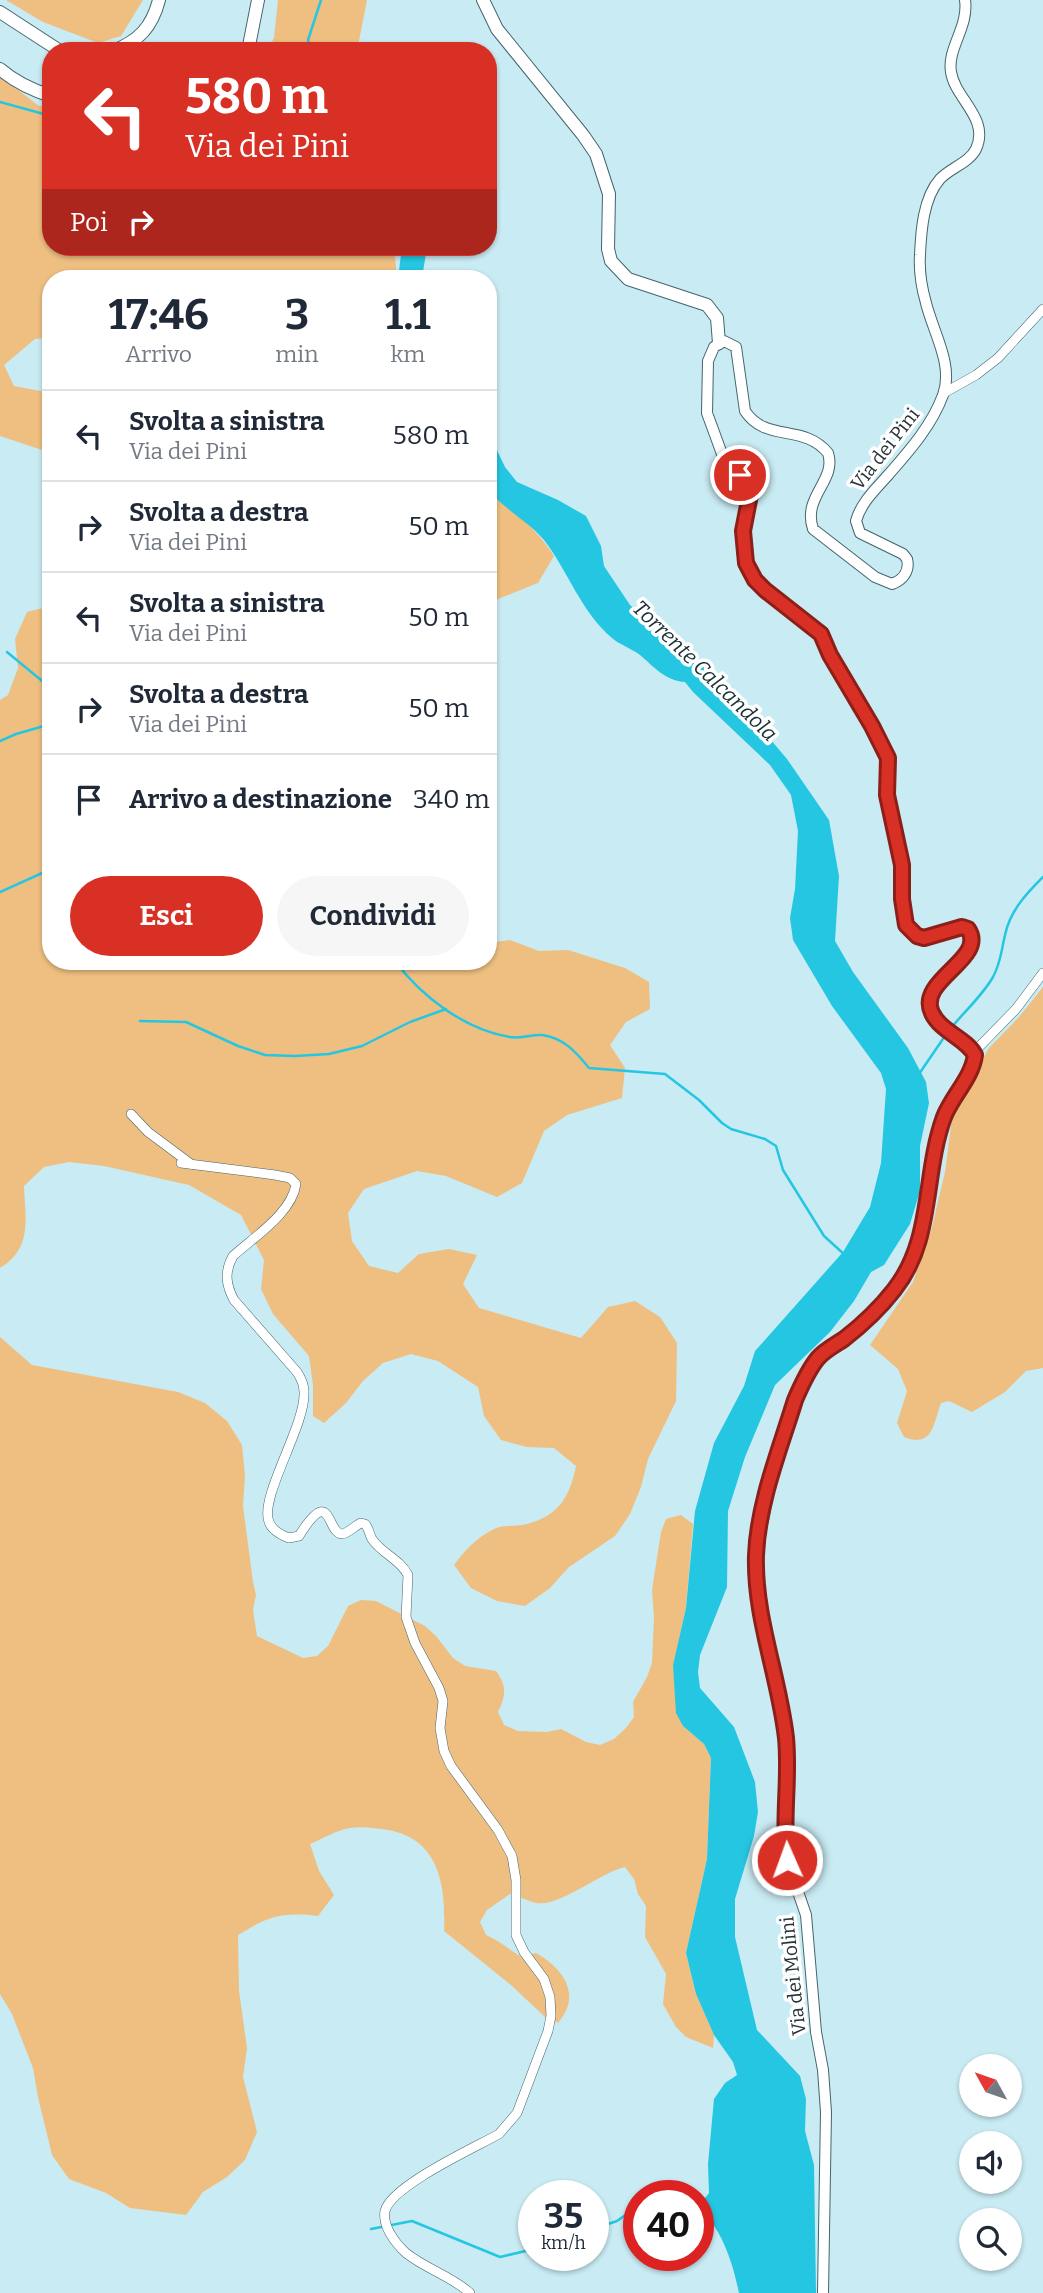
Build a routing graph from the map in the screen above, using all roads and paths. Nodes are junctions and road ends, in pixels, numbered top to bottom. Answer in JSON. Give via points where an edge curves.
{"nodes":[{"id":1,"x":159,"y":0,"type":"edge"},
{"id":2,"x":258,"y":0,"type":"edge"},
{"id":3,"x":483,"y":0,"type":"edge"},
{"id":4,"x":491,"y":0,"type":"edge"},
{"id":5,"x":965,"y":0,"type":"edge"},
{"id":6,"x":0,"y":12,"type":"edge"},
{"id":7,"x":47,"y":42,"type":"edge"},
{"id":8,"x":132,"y":42,"type":"edge"},
{"id":9,"x":250,"y":42,"type":"edge"},
{"id":10,"x":513,"y":49,"type":"junction"},
{"id":11,"x":0,"y":69,"type":"edge"},
{"id":12,"x":42,"y":93,"type":"edge"},
{"id":13,"x":1043,"y":309,"type":"edge"},
{"id":14,"x":719,"y":343,"type":"junction"},
{"id":15,"x":944,"y":393,"type":"junction"},
{"id":16,"x":1043,"y":973,"type":"edge"},
{"id":17,"x":972,"y":1050,"type":"junction"},
{"id":18,"x":131,"y":1114,"type":"dead end"},
{"id":19,"x":181,"y":1163,"type":"dead end"},
{"id":20,"x":193,"y":1165,"type":"junction"},
{"id":21,"x":470,"y":2293,"type":"edge"},
{"id":22,"x":823,"y":2293,"type":"edge"}],
"edges":[{"from":1,"to":8,"type":"main road","via":[[150,24]]},
{"from":2,"to":9,"type":"main road"},
{"from":3,"to":10,"type":"main road"},
{"from":4,"to":10,"type":"street"},
{"from":5,"to":15,"type":"street","name":"Via dei Pini","via":[[965,22],[950,60],[951,72],[980,131],[975,152],[939,180],[930,194],[920,258],[925,301],[942,351],[947,381]]},
{"from":6,"to":7,"type":"main road"},
{"from":10,"to":14,"type":"main road","via":[[596,154],[610,194],[611,261],[628,279],[707,305],[718,318]]},
{"from":11,"to":12,"type":"main road"},
{"from":13,"to":15,"type":"street","via":[[998,358]]},
{"from":14,"to":15,"type":"street","name":"Via dei Pini","via":[[729,342],[738,351],[745,411],[750,419],[767,429],[805,436],[828,453],[830,469],[810,509],[813,529],[886,583],[902,579],[907,559],[860,533],[858,516],[925,429]]},
{"from":14,"to":17,"type":"street","via":[[708,361],[707,412],[722,454],[748,487],[743,531],[746,563],[765,590],[821,634],[885,749],[906,925],[924,938],[962,927],[971,934],[968,952],[936,986],[930,1000],[931,1012],[946,1030]]},
{"from":16,"to":17,"type":"street","via":[[1016,1009]]},
{"from":17,"to":22,"type":"street","name":"Via dei Molini","via":[[971,1070],[944,1116],[914,1257],[895,1289],[857,1328],[818,1358],[802,1383],[770,1485],[756,1554],[759,1606],[785,1734],[787,1860],[806,1915],[823,2070]]},
{"from":18,"to":20,"type":"street"},
{"from":19,"to":20,"type":"street"},
{"from":20,"to":21,"type":"street","via":[[275,1175],[296,1184],[285,1209],[233,1256],[226,1275],[234,1300],[297,1372],[305,1393],[268,1521],[289,1538],[299,1536],[317,1513],[330,1517],[340,1534],[365,1524],[372,1539],[405,1569],[406,1617],[443,1701],[440,1728],[444,1751],[512,1856],[516,1935],[550,1997],[548,2031],[509,2124],[411,2183],[385,2210],[395,2242]]}]}
